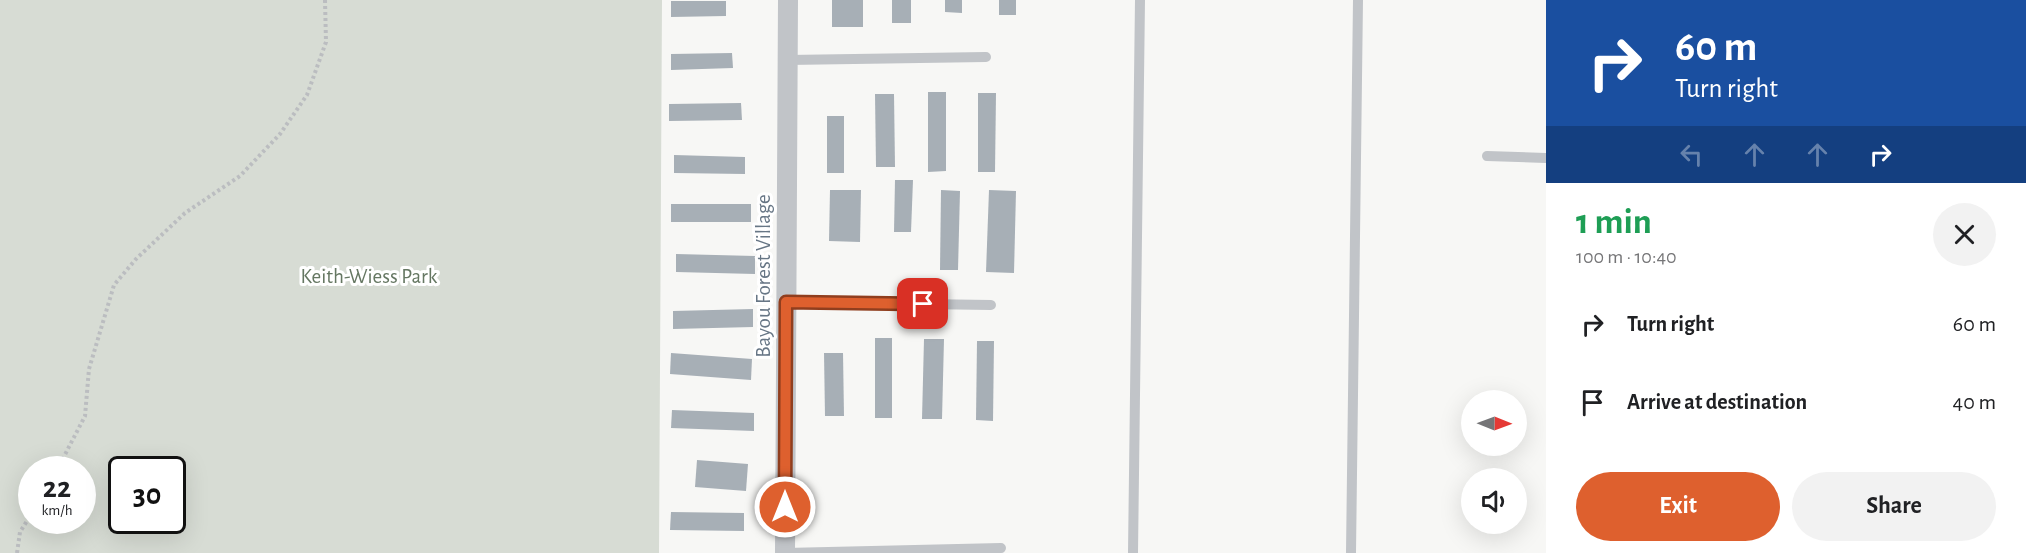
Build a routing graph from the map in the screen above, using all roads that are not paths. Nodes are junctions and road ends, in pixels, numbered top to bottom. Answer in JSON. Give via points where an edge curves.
{"nodes":[{"id":1,"x":788,"y":0,"type":"edge"},
{"id":2,"x":1140,"y":0,"type":"edge"},
{"id":3,"x":1358,"y":0,"type":"edge"},
{"id":4,"x":987,"y":57,"type":"dead end"},
{"id":5,"x":788,"y":60,"type":"junction"},
{"id":6,"x":1487,"y":156,"type":"dead end"},
{"id":7,"x":1546,"y":158,"type":"edge"},
{"id":8,"x":786,"y":302,"type":"junction"},
{"id":9,"x":991,"y":305,"type":"dead end"},
{"id":10,"x":1001,"y":548,"type":"dead end"},
{"id":11,"x":785,"y":553,"type":"edge"},
{"id":12,"x":1133,"y":553,"type":"edge"},
{"id":13,"x":1351,"y":553,"type":"edge"}],
"edges":[{"from":1,"to":5,"type":"street","name":"Bayou Forest Village"},
{"from":2,"to":12,"type":"lane"},
{"from":3,"to":13,"type":"lane"},
{"from":4,"to":5,"type":"lane"},
{"from":5,"to":8,"type":"street","name":"Bayou Forest Village"},
{"from":6,"to":7,"type":"lane"},
{"from":8,"to":9,"type":"lane"},
{"from":8,"to":11,"type":"street","name":"Bayou Forest Village"},
{"from":10,"to":11,"type":"lane"}]}
